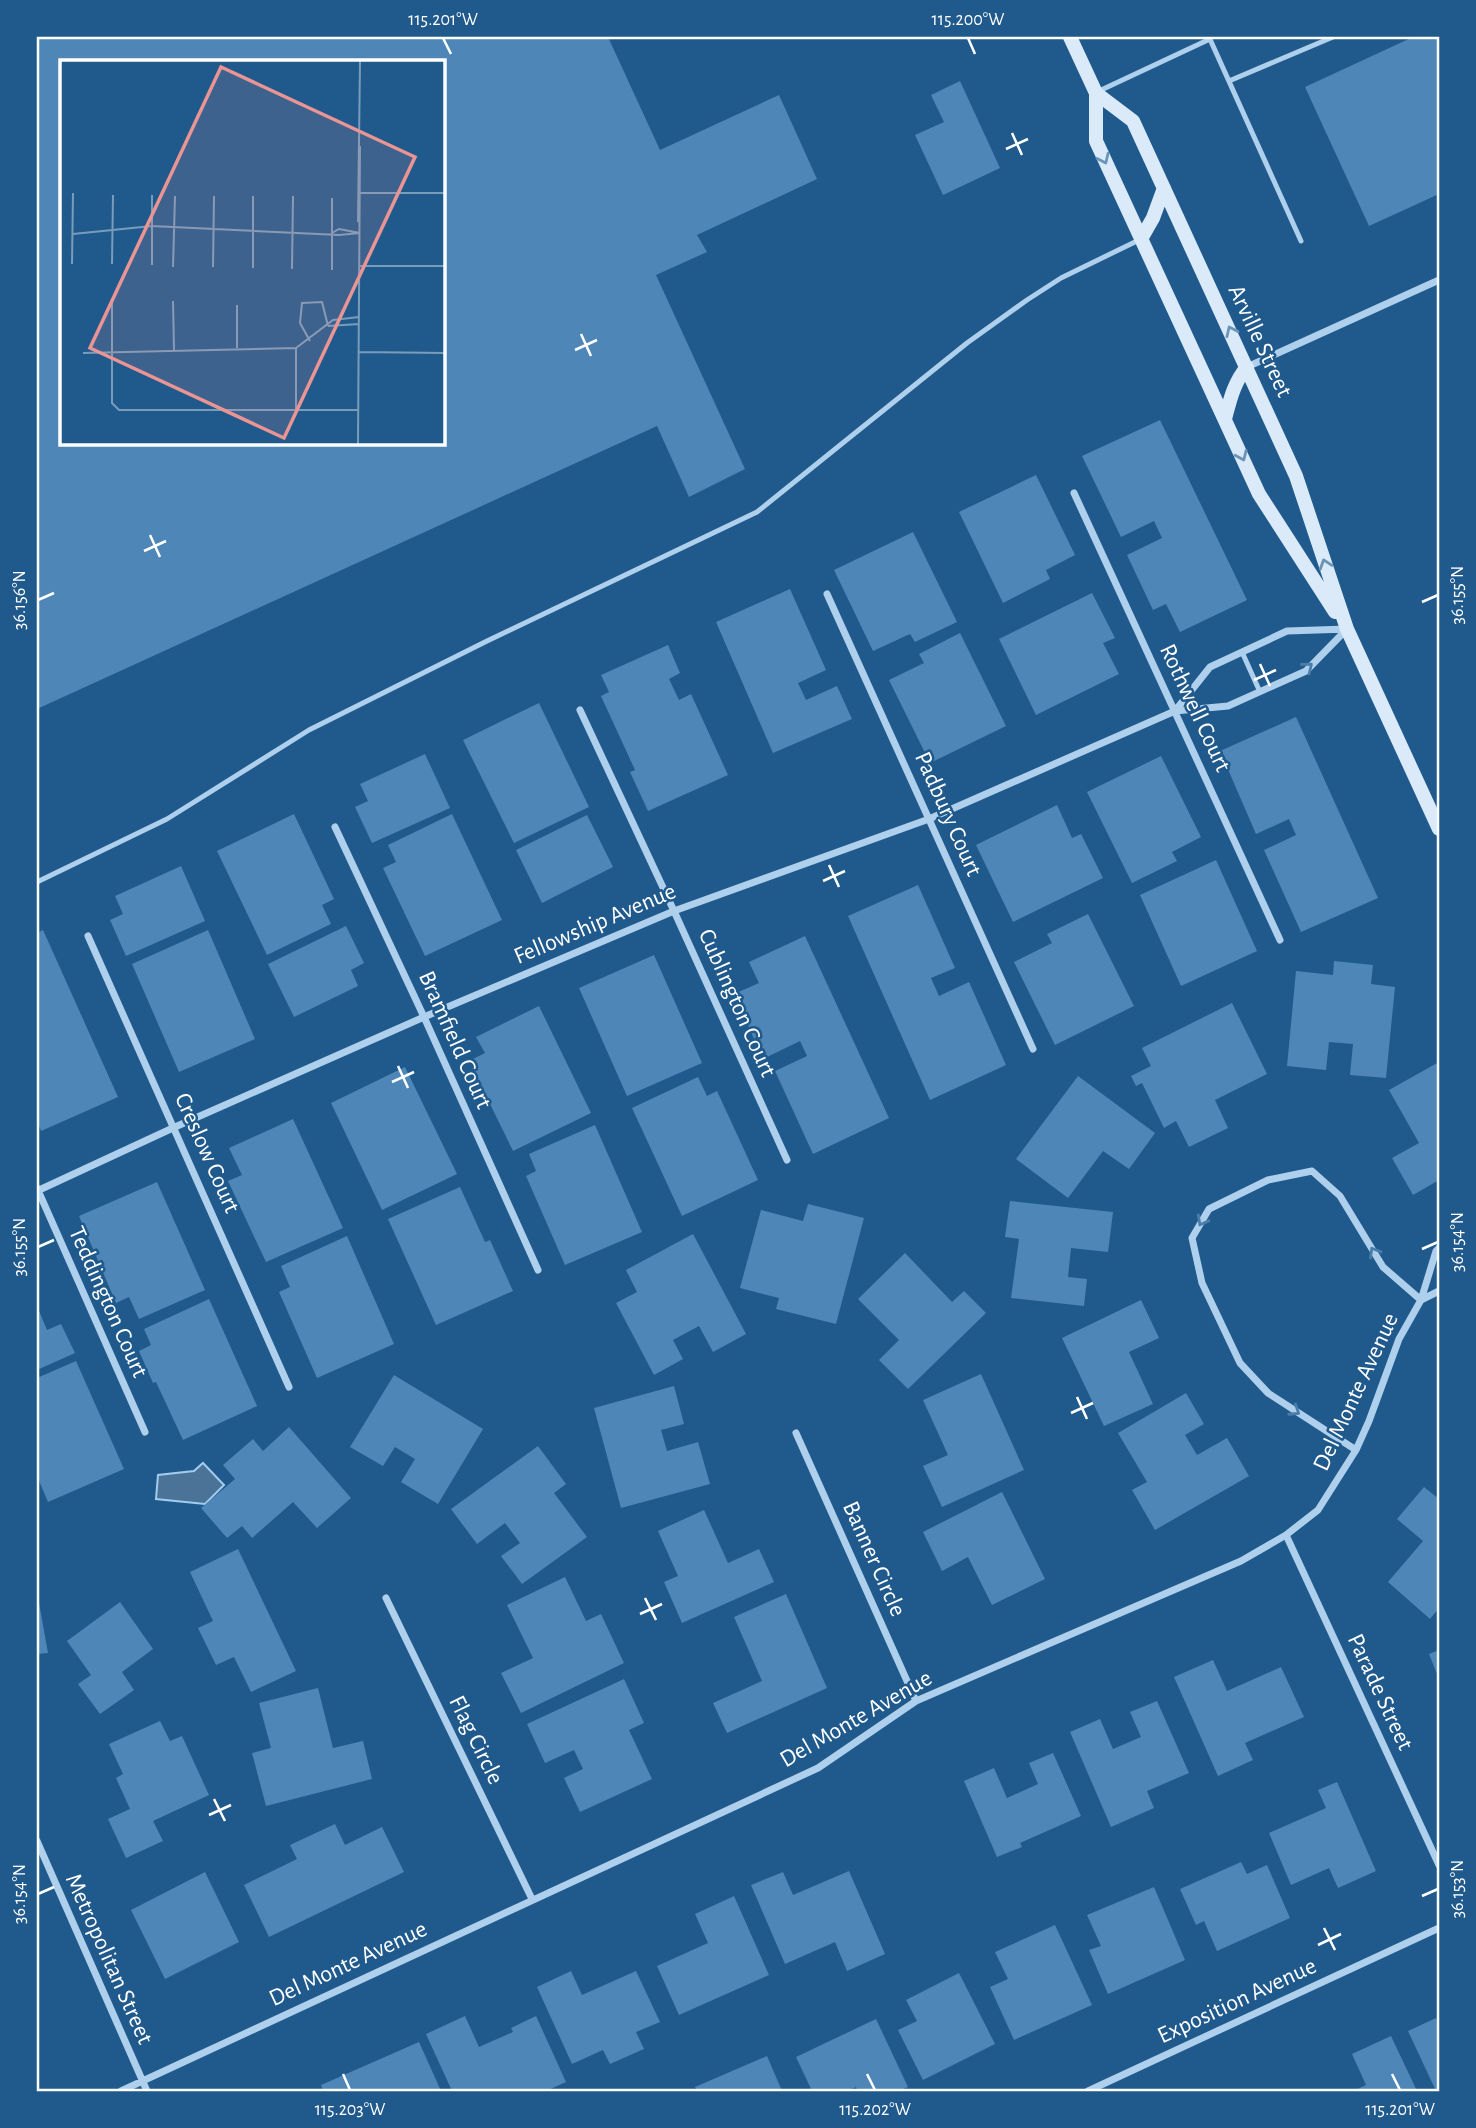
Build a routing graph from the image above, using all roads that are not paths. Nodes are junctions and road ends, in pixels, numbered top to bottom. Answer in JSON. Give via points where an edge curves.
{"nodes":[{"id":1,"x":1070,"y":37,"type":"edge"},
{"id":2,"x":1333,"y":37,"type":"edge"},
{"id":3,"x":1210,"y":38,"type":"edge"},
{"id":4,"x":1229,"y":80,"type":"junction"},
{"id":5,"x":1096,"y":93,"type":"junction"},
{"id":6,"x":1164,"y":188,"type":"junction"},
{"id":7,"x":1141,"y":239,"type":"junction"},
{"id":8,"x":1301,"y":241,"type":"dead end"},
{"id":9,"x":1439,"y":280,"type":"edge"},
{"id":10,"x":1247,"y":367,"type":"junction"},
{"id":11,"x":1225,"y":419,"type":"junction"},
{"id":12,"x":1074,"y":493,"type":"dead end"},
{"id":13,"x":827,"y":594,"type":"dead end"},
{"id":14,"x":1347,"y":629,"type":"junction"},
{"id":15,"x":1242,"y":652,"type":"junction"},
{"id":16,"x":1260,"y":692,"type":"junction"},
{"id":17,"x":580,"y":710,"type":"dead end"},
{"id":18,"x":1175,"y":711,"type":"junction"},
{"id":19,"x":929,"y":819,"type":"junction"},
{"id":20,"x":335,"y":827,"type":"dead end"},
{"id":21,"x":1439,"y":829,"type":"edge"},
{"id":22,"x":37,"y":882,"type":"edge"},
{"id":23,"x":674,"y":911,"type":"junction"},
{"id":24,"x":88,"y":936,"type":"dead end"},
{"id":25,"x":1280,"y":940,"type":"dead end"},
{"id":26,"x":424,"y":1017,"type":"junction"},
{"id":27,"x":1033,"y":1049,"type":"dead end"},
{"id":28,"x":174,"y":1127,"type":"junction"},
{"id":29,"x":787,"y":1160,"type":"dead end"},
{"id":30,"x":37,"y":1190,"type":"edge"},
{"id":31,"x":1439,"y":1248,"type":"edge"},
{"id":32,"x":538,"y":1270,"type":"dead end"},
{"id":33,"x":1439,"y":1291,"type":"edge"},
{"id":34,"x":1421,"y":1300,"type":"junction"},
{"id":35,"x":289,"y":1387,"type":"dead end"},
{"id":36,"x":145,"y":1432,"type":"dead end"},
{"id":37,"x":796,"y":1433,"type":"dead end"},
{"id":38,"x":1356,"y":1450,"type":"junction"},
{"id":39,"x":1286,"y":1535,"type":"junction"},
{"id":40,"x":386,"y":1598,"type":"dead end"},
{"id":41,"x":916,"y":1701,"type":"junction"},
{"id":42,"x":37,"y":1841,"type":"edge"},
{"id":43,"x":1439,"y":1865,"type":"edge"},
{"id":44,"x":532,"y":1899,"type":"junction"},
{"id":45,"x":1439,"y":1928,"type":"edge"},
{"id":46,"x":142,"y":2081,"type":"junction"},
{"id":47,"x":121,"y":2091,"type":"edge"},
{"id":48,"x":147,"y":2091,"type":"edge"},
{"id":49,"x":1088,"y":2091,"type":"edge"}],
"edges":[{"from":1,"to":5,"type":"street","name":"Arville Street"},
{"from":2,"to":4,"type":"lane"},
{"from":3,"to":4,"type":"lane"},
{"from":3,"to":5,"type":"lane"},
{"from":4,"to":8,"type":"lane"},
{"from":5,"to":6,"type":"street","name":"Arville Street","via":[[1133,121]]},
{"from":5,"to":7,"type":"street","name":"Arville Street","one_way":true,"via":[[1096,141]]},
{"from":6,"to":7,"type":"street"},
{"from":10,"to":6,"type":"street","name":"Arville Street","one_way":true},
{"from":7,"to":11,"type":"street","name":"Arville Street"},
{"from":7,"to":22,"type":"lane","via":[[1027,300],[757,512],[309,730],[167,818]]},
{"from":9,"to":10,"type":"street"},
{"from":10,"to":11,"type":"street","via":[[1233,390]]},
{"from":14,"to":10,"type":"street","name":"Arville Street","one_way":true,"via":[[1296,476]]},
{"from":11,"to":14,"type":"street","name":"Arville Street","one_way":true,"via":[[1259,494]]},
{"from":12,"to":18,"type":"street","name":"Rothwell Court"},
{"from":13,"to":19,"type":"street","name":"Padbury Court"},
{"from":14,"to":15,"type":"street","name":"Fellowship Avenue","via":[[1287,631]]},
{"from":16,"to":14,"type":"street","name":"Fellowship Avenue","one_way":true,"via":[[1306,671]]},
{"from":14,"to":21,"type":"street","name":"Arville Street"},
{"from":15,"to":16,"type":"lane"},
{"from":15,"to":18,"type":"street","name":"Fellowship Avenue","via":[[1210,667]]},
{"from":16,"to":18,"type":"street","name":"Fellowship Avenue","via":[[1228,706]]},
{"from":17,"to":23,"type":"street","name":"Cublington Court"},
{"from":18,"to":19,"type":"street","name":"Fellowship Avenue"},
{"from":18,"to":25,"type":"street","name":"Rothwell Court"},
{"from":19,"to":23,"type":"street","name":"Fellowship Avenue"},
{"from":19,"to":27,"type":"street","name":"Padbury Court"},
{"from":20,"to":26,"type":"street","name":"Bramfield Court"},
{"from":23,"to":26,"type":"street","name":"Fellowship Avenue"},
{"from":23,"to":29,"type":"street","name":"Cublington Court"},
{"from":24,"to":28,"type":"street","name":"Creslow Court"},
{"from":26,"to":28,"type":"street","name":"Fellowship Avenue"},
{"from":26,"to":32,"type":"street","name":"Bramfield Court"},
{"from":28,"to":30,"type":"street","name":"Fellowship Avenue"},
{"from":28,"to":35,"type":"street","name":"Creslow Court"},
{"from":30,"to":36,"type":"street","name":"Teddington Court"},
{"from":31,"to":34,"type":"street","name":"Del Monte Avenue"},
{"from":33,"to":34,"type":"street","name":"Del Monte Avenue"},
{"from":34,"to":38,"type":"street","name":"Del Monte Avenue","via":[[1399,1339]]},
{"from":34,"to":38,"type":"street","one_way":true,"via":[[1383,1267],[1340,1196],[1312,1171],[1268,1180],[1209,1209],[1192,1238],[1202,1283],[1240,1363],[1268,1393]]},
{"from":37,"to":41,"type":"street","name":"Banner Circle"},
{"from":38,"to":39,"type":"street","name":"Del Monte Avenue","via":[[1318,1510]]},
{"from":39,"to":41,"type":"street","name":"Del Monte Avenue","via":[[1241,1561]]},
{"from":39,"to":43,"type":"street","name":"Parade Street"},
{"from":40,"to":44,"type":"street","name":"Flag Circle"},
{"from":41,"to":44,"type":"street","name":"Del Monte Avenue","via":[[818,1768]]},
{"from":42,"to":46,"type":"street","name":"Metropolitan Street"},
{"from":44,"to":46,"type":"street","name":"Del Monte Avenue"},
{"from":45,"to":49,"type":"street","name":"Exposition Avenue"},
{"from":46,"to":47,"type":"street","name":"Del Monte Avenue"},
{"from":46,"to":48,"type":"street","name":"Metropolitan Street"}]}
